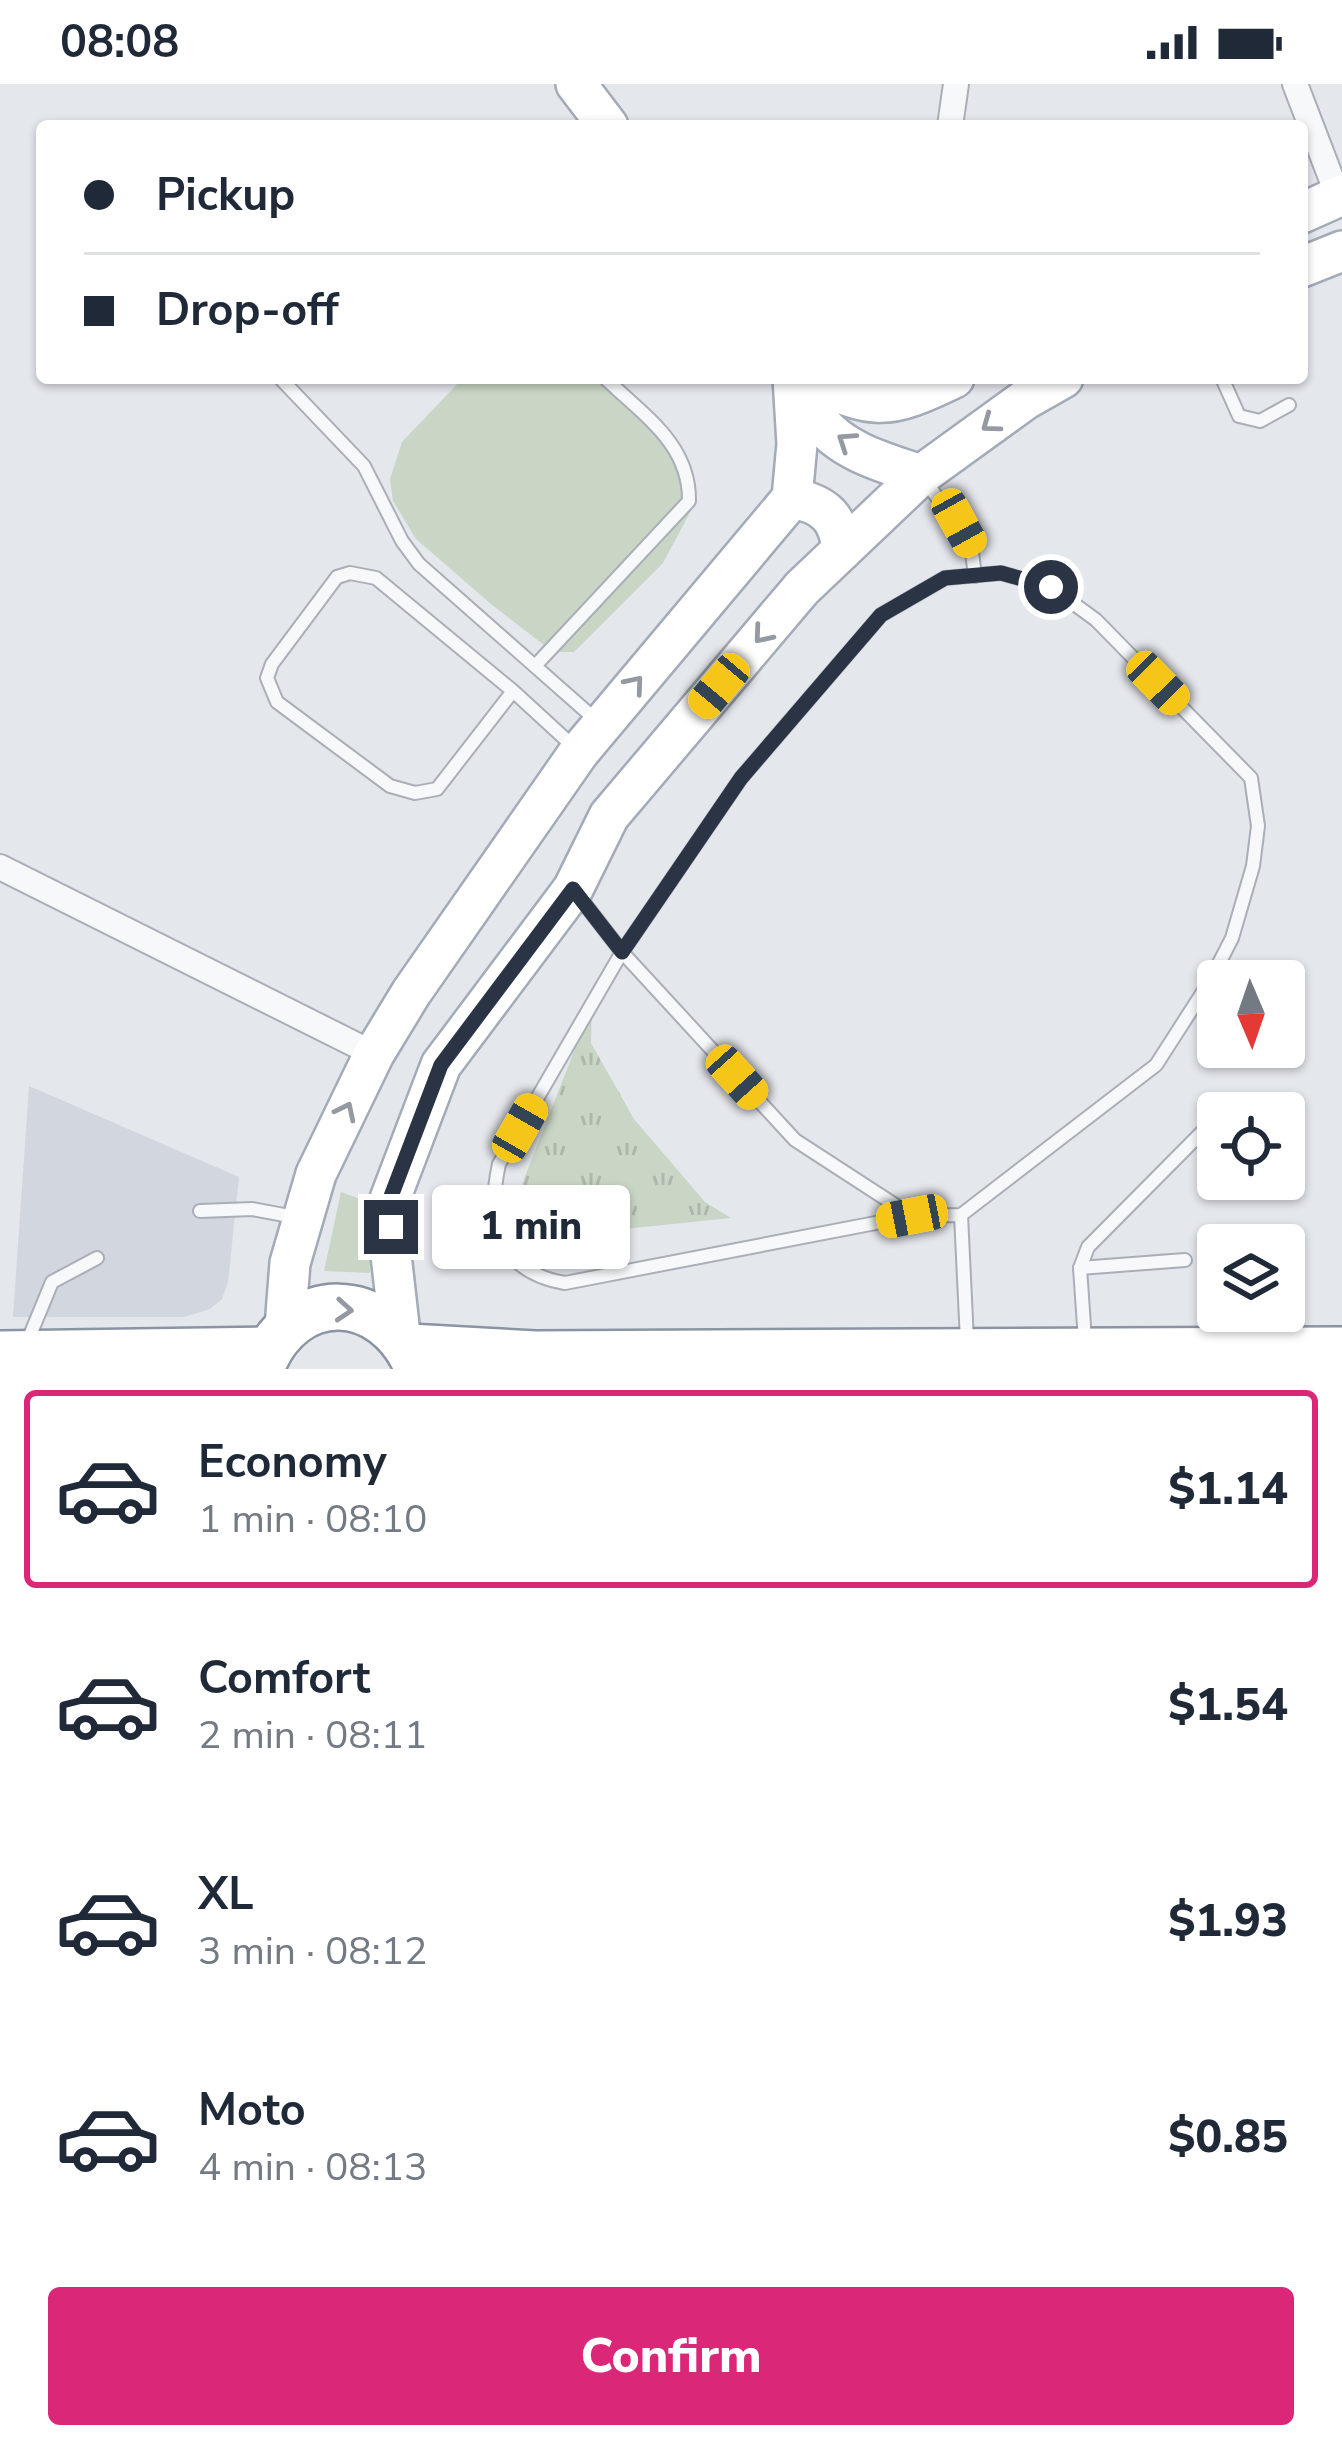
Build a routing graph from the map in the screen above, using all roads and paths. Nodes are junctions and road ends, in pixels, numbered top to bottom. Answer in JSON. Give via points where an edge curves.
{"nodes":[{"id":1,"x":576,"y":84,"type":"edge"},
{"id":2,"x":956,"y":84,"type":"edge"},
{"id":3,"x":1295,"y":84,"type":"edge"},
{"id":4,"x":603,"y":120,"type":"edge"},
{"id":5,"x":951,"y":120,"type":"edge"},
{"id":6,"x":1340,"y":196,"type":"edge"},
{"id":7,"x":1308,"y":210,"type":"edge"},
{"id":8,"x":1342,"y":251,"type":"edge"},
{"id":9,"x":1308,"y":265,"type":"edge"},
{"id":10,"x":286,"y":384,"type":"edge"},
{"id":11,"x":611,"y":384,"type":"edge"},
{"id":12,"x":795,"y":384,"type":"edge"},
{"id":13,"x":799,"y":384,"type":"edge"},
{"id":14,"x":820,"y":384,"type":"edge"},
{"id":15,"x":939,"y":384,"type":"edge"},
{"id":16,"x":1052,"y":384,"type":"edge"},
{"id":17,"x":1225,"y":384,"type":"edge"},
{"id":18,"x":1288,"y":405,"type":"dead end"},
{"id":19,"x":920,"y":475,"type":"junction"},
{"id":20,"x":792,"y":498,"type":"junction"},
{"id":21,"x":842,"y":550,"type":"junction"},
{"id":22,"x":975,"y":576,"type":"junction"},
{"id":23,"x":535,"y":666,"type":"junction"},
{"id":24,"x":513,"y":691,"type":"junction"},
{"id":25,"x":590,"y":738,"type":"junction"},
{"id":26,"x":0,"y":867,"type":"edge"},
{"id":27,"x":573,"y":889,"type":"junction"},
{"id":28,"x":622,"y":952,"type":"junction"},
{"id":29,"x":374,"y":1054,"type":"junction"},
{"id":30,"x":1197,"y":1137,"type":"edge"},
{"id":31,"x":200,"y":1211,"type":"dead end"},
{"id":32,"x":961,"y":1215,"type":"junction"},
{"id":33,"x":912,"y":1216,"type":"junction"},
{"id":34,"x":301,"y":1219,"type":"junction"},
{"id":35,"x":97,"y":1258,"type":"dead end"},
{"id":36,"x":1185,"y":1261,"type":"dead end"},
{"id":37,"x":1080,"y":1268,"type":"junction"},
{"id":38,"x":271,"y":1349,"type":"edge"},
{"id":39,"x":409,"y":1350,"type":"edge"},
{"id":40,"x":1342,"y":1350,"type":"edge"},
{"id":41,"x":1085,"y":1353,"type":"junction"},
{"id":42,"x":11,"y":1354,"type":"edge"},
{"id":43,"x":968,"y":1354,"type":"junction"}],
"edges":[{"from":1,"to":4,"type":"main road"},
{"from":2,"to":5,"type":"street"},
{"from":3,"to":6,"type":"street"},
{"from":6,"to":7,"type":"main road"},
{"from":8,"to":9,"type":"main road"},
{"from":10,"to":23,"type":"lane","via":[[364,466],[419,564]]},
{"from":11,"to":23,"type":"lane","via":[[677,449],[689,501]]},
{"from":12,"to":20,"type":"main road"},
{"from":19,"to":13,"type":"main road","one_way":true,"via":[[841,440]]},
{"from":14,"to":15,"type":"main road","via":[[853,401],[885,404]]},
{"from":16,"to":19,"type":"main road","one_way":true},
{"from":17,"to":18,"type":"lane","via":[[1239,416],[1260,421]]},
{"from":19,"to":21,"type":"main road"},
{"from":19,"to":22,"type":"lane","via":[[971,544]]},
{"from":20,"to":21,"type":"main road","via":[[828,512]]},
{"from":25,"to":20,"type":"main road","one_way":true},
{"from":21,"to":27,"type":"main road","one_way":true,"via":[[609,816]]},
{"from":22,"to":28,"type":"lane","via":[[945,578],[881,615],[741,778]]},
{"from":22,"to":32,"type":"lane","via":[[1001,573],[1051,587],[1096,620],[1251,778],[1258,826],[1232,938],[1156,1066]]},
{"from":23,"to":25,"type":"lane"},
{"from":24,"to":24,"type":"lane","via":[[376,578],[350,573],[338,577],[267,678],[277,702],[390,786],[415,793],[437,789]]},
{"from":24,"to":25,"type":"lane"},
{"from":25,"to":29,"type":"main road"},
{"from":26,"to":29,"type":"street"},
{"from":27,"to":28,"type":"lane"},
{"from":27,"to":39,"type":"main road","via":[[441,1065],[390,1199]]},
{"from":28,"to":33,"type":"lane","via":[[795,1140]]},
{"from":28,"to":33,"type":"lane","via":[[499,1164],[494,1217],[519,1263],[537,1279],[565,1283]]},
{"from":34,"to":29,"type":"main road","one_way":true},
{"from":30,"to":37,"type":"lane","via":[[1088,1247]]},
{"from":31,"to":34,"type":"lane","via":[[252,1209]]},
{"from":32,"to":33,"type":"lane"},
{"from":32,"to":43,"type":"lane"},
{"from":34,"to":38,"type":"main road"},
{"from":35,"to":42,"type":"lane","via":[[52,1282]]},
{"from":36,"to":37,"type":"lane"},
{"from":37,"to":41,"type":"lane"},
{"from":38,"to":39,"type":"highway","one_way":true,"via":[[307,1313],[332,1307],[381,1318]]},
{"from":38,"to":42,"type":"highway"},
{"from":39,"to":43,"type":"highway"},
{"from":40,"to":41,"type":"highway"},
{"from":41,"to":43,"type":"highway"}]}
